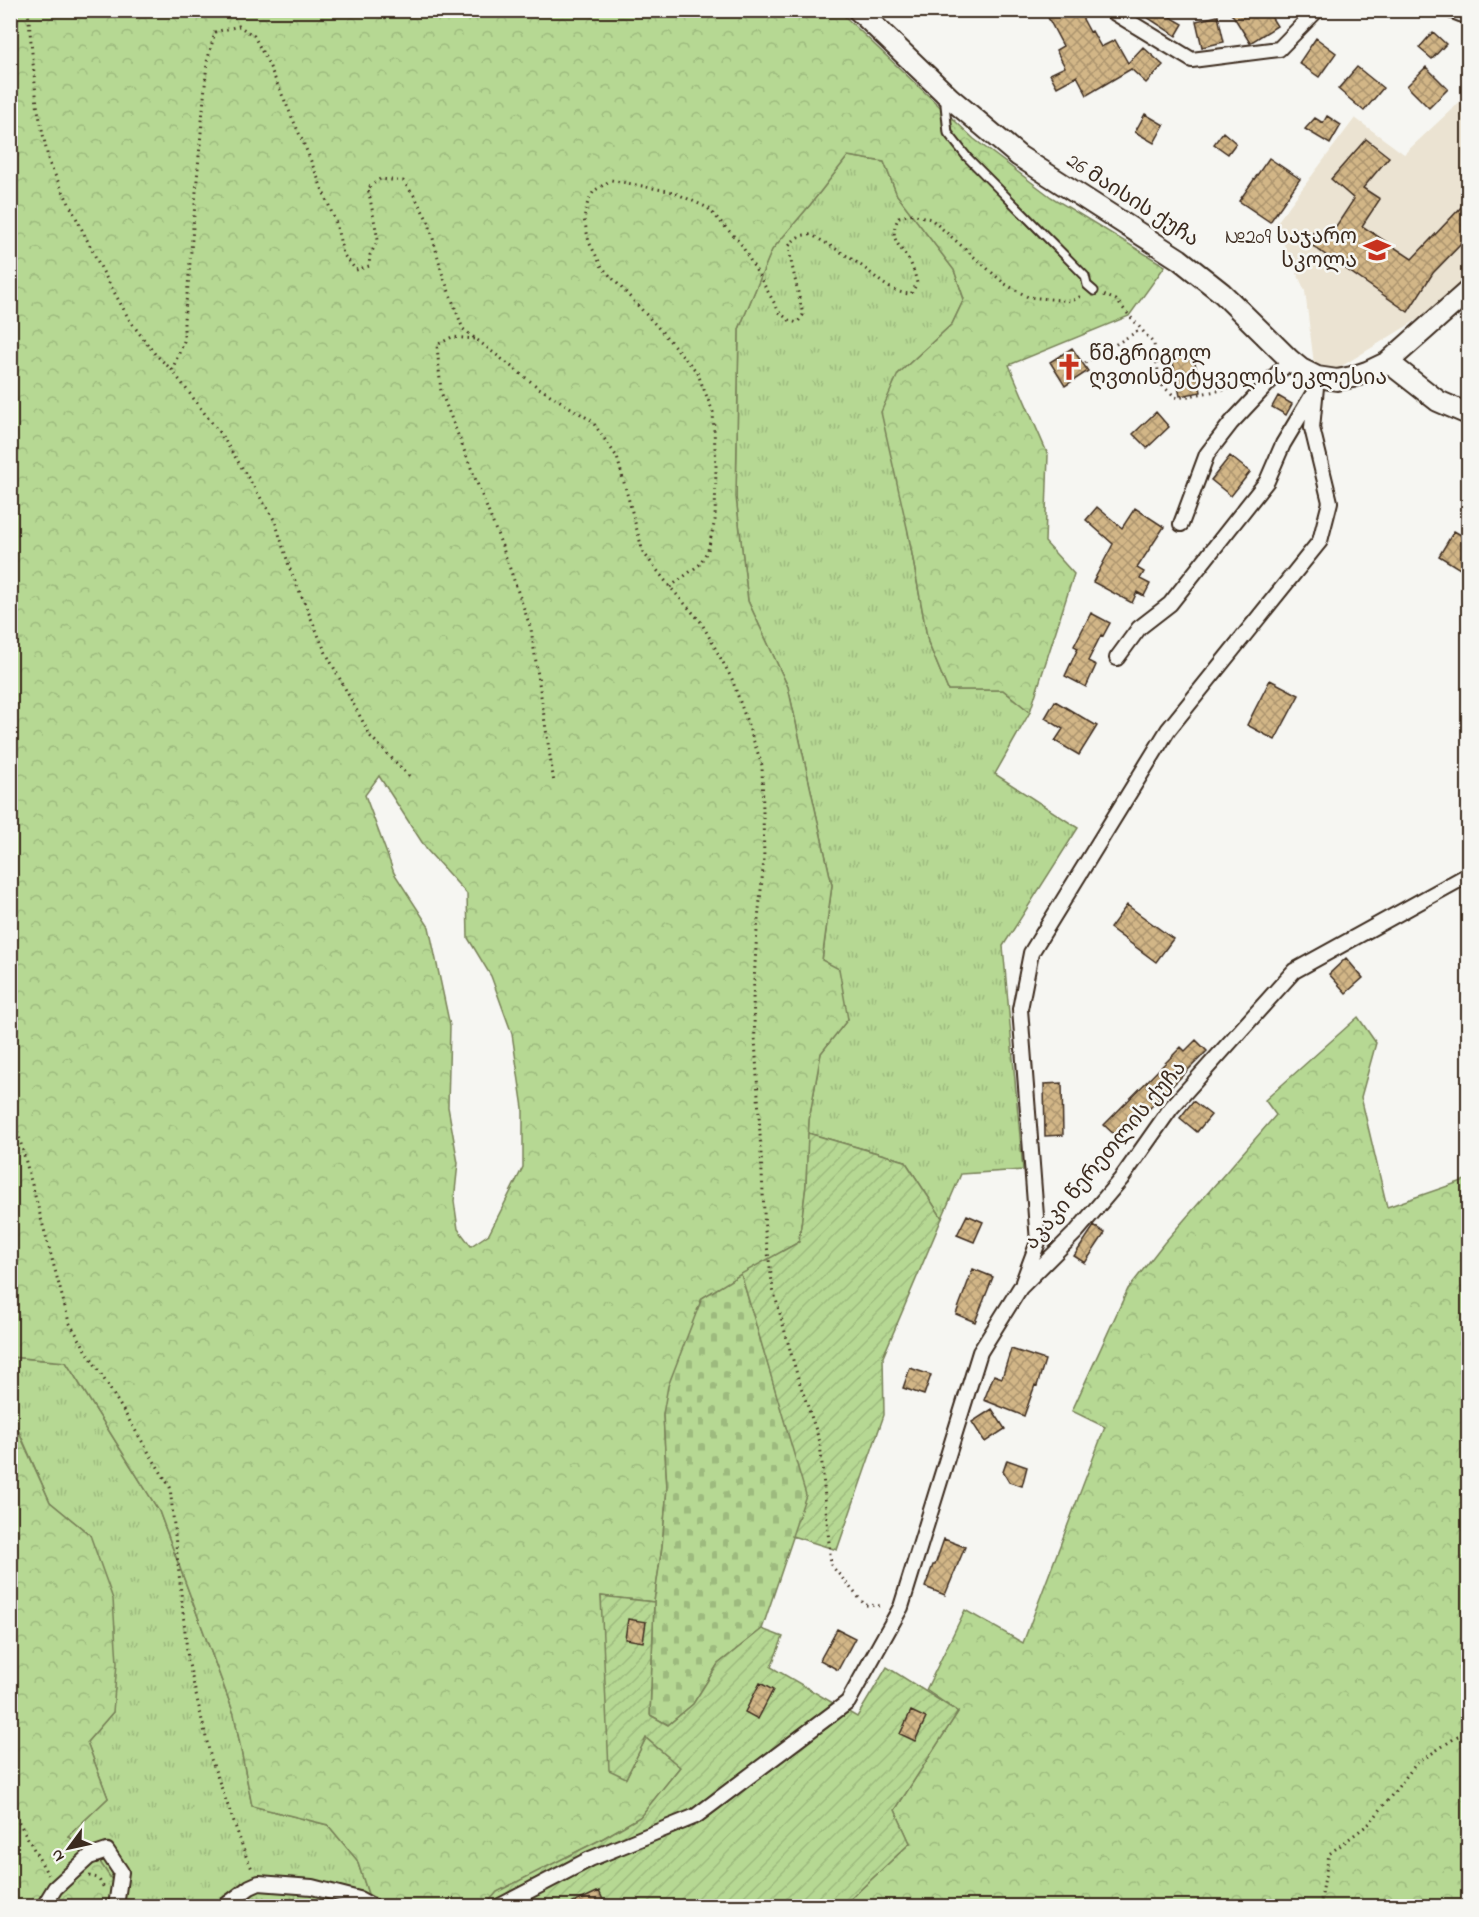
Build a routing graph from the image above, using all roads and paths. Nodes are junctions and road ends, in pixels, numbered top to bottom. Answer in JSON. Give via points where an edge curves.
{"nodes":[{"id":1,"x":28,"y":10,"type":"edge"},
{"id":2,"x":858,"y":10,"type":"edge"},
{"id":3,"x":1110,"y":10,"type":"edge"},
{"id":4,"x":1317,"y":10,"type":"edge"},
{"id":5,"x":1450,"y":10,"type":"edge"},
{"id":6,"x":1468,"y":17,"type":"edge"},
{"id":7,"x":950,"y":98,"type":"junction"},
{"id":8,"x":1087,"y":285,"type":"junction"},
{"id":9,"x":1094,"y":291,"type":"joint"},
{"id":10,"x":1468,"y":291,"type":"edge"},
{"id":11,"x":1141,"y":329,"type":"junction"},
{"id":12,"x":477,"y":340,"type":"junction"},
{"id":13,"x":1290,"y":360,"type":"junction"},
{"id":14,"x":1388,"y":362,"type":"junction"},
{"id":15,"x":1085,"y":363,"type":"dead end"},
{"id":16,"x":172,"y":370,"type":"junction"},
{"id":17,"x":1317,"y":377,"type":"junction"},
{"id":18,"x":1271,"y":381,"type":"junction"},
{"id":19,"x":1468,"y":414,"type":"edge"},
{"id":20,"x":1181,"y":524,"type":"dead end"},
{"id":21,"x":670,"y":587,"type":"junction"},
{"id":22,"x":1117,"y":658,"type":"dead end"},
{"id":23,"x":409,"y":776,"type":"dead end"},
{"id":24,"x":554,"y":783,"type":"dead end"},
{"id":25,"x":1468,"y":874,"type":"edge"},
{"id":26,"x":10,"y":1103,"type":"edge"},
{"id":27,"x":1020,"y":1288,"type":"junction"},
{"id":28,"x":901,"y":1607,"type":"junction"},
{"id":29,"x":1468,"y":1736,"type":"edge"},
{"id":30,"x":10,"y":1806,"type":"edge"},
{"id":31,"x":73,"y":1871,"type":"junction"},
{"id":32,"x":259,"y":1883,"type":"junction"},
{"id":33,"x":55,"y":1888,"type":"junction"},
{"id":34,"x":107,"y":1894,"type":"dead end"},
{"id":35,"x":44,"y":1906,"type":"edge"},
{"id":36,"x":116,"y":1906,"type":"edge"},
{"id":37,"x":225,"y":1906,"type":"edge"},
{"id":38,"x":372,"y":1906,"type":"edge"},
{"id":39,"x":500,"y":1906,"type":"edge"},
{"id":40,"x":1320,"y":1906,"type":"edge"}],
"edges":[{"from":1,"to":16,"type":"path","via":[[37,105],[49,163],[130,321],[154,354]]},
{"from":2,"to":7,"type":"main road","name":"26 მაისის ქუჩა"},
{"from":3,"to":4,"type":"street","via":[[1192,60],[1279,49]]},
{"from":5,"to":6,"type":"street"},
{"from":7,"to":8,"type":"lane","via":[[945,105],[948,133],[1085,276]]},
{"from":7,"to":13,"type":"main road","name":"26 მაისის ქუჩა","via":[[1019,156],[1179,259],[1222,293]]},
{"from":8,"to":9,"type":"lane"},
{"from":8,"to":21,"type":"path","via":[[1083,295],[1072,301],[1028,297],[1005,284],[931,219],[912,214],[899,217],[894,226],[894,236],[917,283],[911,294],[891,290],[857,262],[812,235],[797,237],[789,246],[803,315],[797,323],[780,313],[741,244],[708,208],[673,192],[611,180],[594,191],[584,219],[589,242],[602,267],[697,372],[713,412],[715,520],[708,550],[699,565]]},
{"from":9,"to":11,"type":"path","via":[[1116,300]]},
{"from":10,"to":14,"type":"main road","name":"26 მაისის ქუჩა"},
{"from":11,"to":15,"type":"path"},
{"from":11,"to":18,"type":"path","via":[[1154,344],[1160,384],[1177,398]]},
{"from":12,"to":16,"type":"path","via":[[463,329],[429,223],[416,196],[403,181],[380,179],[368,188],[378,240],[369,266],[356,270],[344,254],[336,223],[269,65],[254,36],[238,26],[215,32],[207,62],[184,340]]},
{"from":12,"to":21,"type":"path","via":[[539,388],[592,421],[617,457],[643,552]]},
{"from":12,"to":24,"type":"path","via":[[452,337],[437,345],[441,392],[531,629]]},
{"from":13,"to":17,"type":"main road","name":"26 მაისის ქუჩა"},
{"from":13,"to":18,"type":"street"},
{"from":14,"to":17,"type":"main road","name":"26 მაისის ქუჩა","via":[[1352,377]]},
{"from":14,"to":19,"type":"main road","via":[[1438,401]]},
{"from":16,"to":23,"type":"path","via":[[224,439],[275,521],[290,569],[325,651],[371,738]]},
{"from":17,"to":22,"type":"street","via":[[1312,396],[1283,444],[1268,481],[1170,604],[1139,628]]},
{"from":17,"to":27,"type":"street","via":[[1312,428],[1330,502],[1320,541],[1168,730],[1031,953],[1020,1009],[1038,1242]]},
{"from":18,"to":20,"type":"street","via":[[1207,454]]},
{"from":21,"to":28,"type":"path","via":[[701,622],[732,679],[762,765],[764,860],[753,999],[765,1231],[772,1289],[820,1442],[831,1565],[865,1605]]},
{"from":25,"to":27,"type":"street","name":"აკაკი წერეთლის ქუჩა","via":[[1294,971],[1172,1108],[1077,1231]]},
{"from":26,"to":32,"type":"path","via":[[69,1322],[170,1487],[188,1660],[211,1759]]},
{"from":27,"to":28,"type":"street","name":"აკაკი წერეთლის ქუჩა","via":[[980,1352]]},
{"from":28,"to":39,"type":"street","name":"აკაკი წერეთლის ქუჩა","via":[[849,1702],[696,1816],[590,1859]]},
{"from":29,"to":40,"type":"path","via":[[1458,1736],[1416,1764],[1370,1823],[1329,1854]]},
{"from":30,"to":33,"type":"path"},
{"from":31,"to":33,"type":"street"},
{"from":31,"to":34,"type":"path","via":[[98,1878]]},
{"from":31,"to":36,"type":"street","via":[[89,1857],[107,1851],[121,1872]]},
{"from":32,"to":37,"type":"street"},
{"from":32,"to":38,"type":"street","via":[[312,1887]]},
{"from":33,"to":35,"type":"street"}]}
